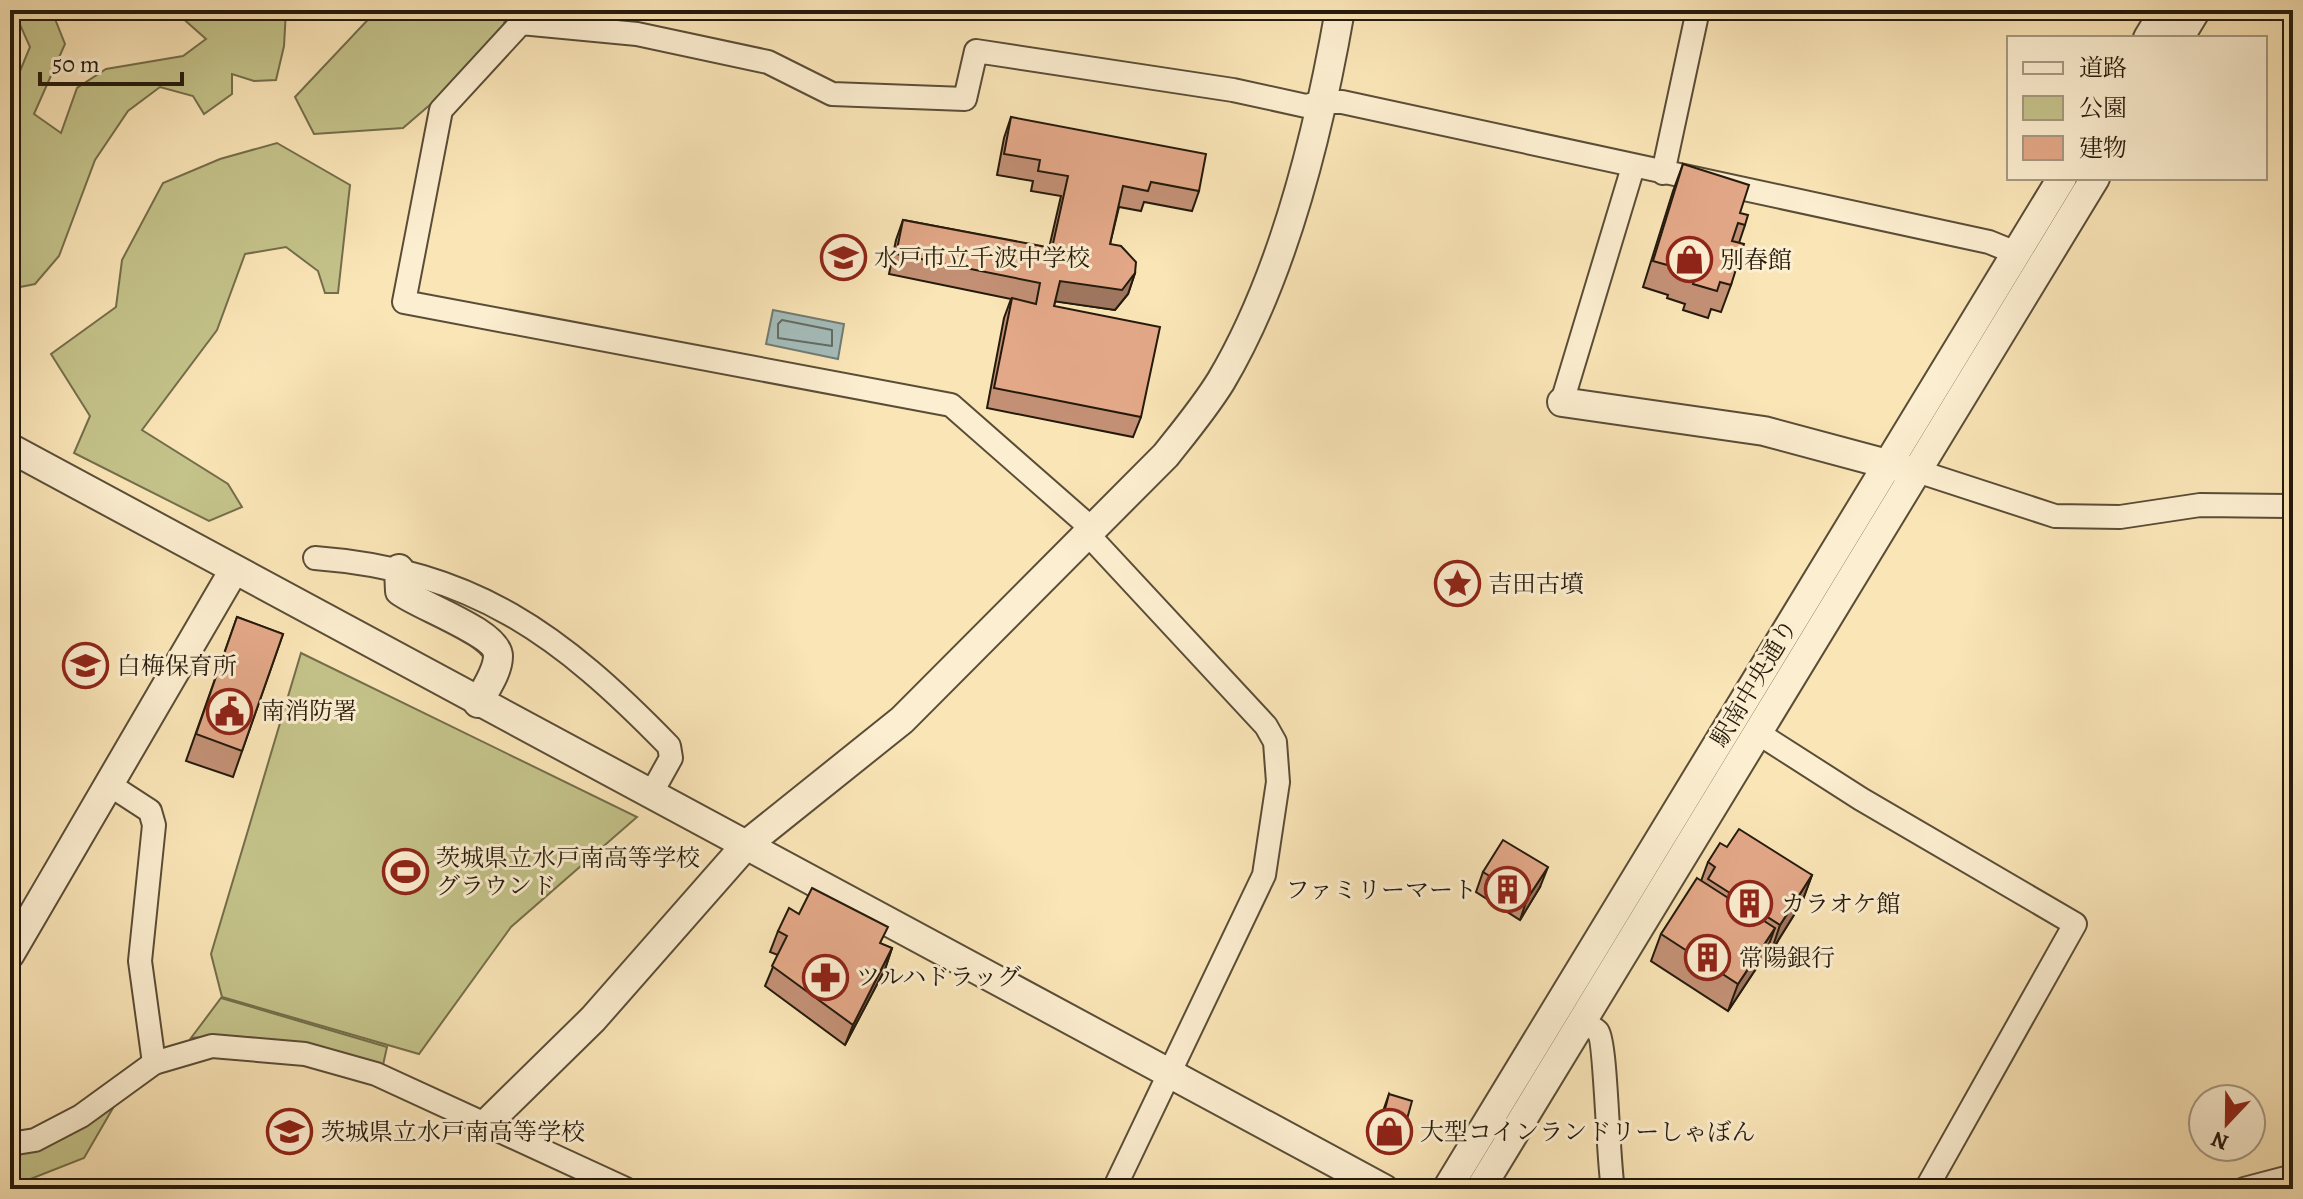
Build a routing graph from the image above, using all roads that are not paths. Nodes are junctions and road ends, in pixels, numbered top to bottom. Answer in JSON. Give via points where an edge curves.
{"nodes":[{"id":1,"x":1340,"y":10,"type":"edge"},
{"id":2,"x":1698,"y":10,"type":"edge"},
{"id":3,"x":2165,"y":10,"type":"edge"},
{"id":4,"x":2196,"y":10,"type":"edge"},
{"id":5,"x":2149,"y":36,"type":"edge"},
{"id":6,"x":2180,"y":36,"type":"edge"},
{"id":7,"x":1322,"y":102,"type":"junction"},
{"id":8,"x":1633,"y":167,"type":"junction"},
{"id":9,"x":1663,"y":173,"type":"junction"},
{"id":10,"x":2061,"y":180,"type":"edge"},
{"id":11,"x":2094,"y":180,"type":"edge"},
{"id":12,"x":2016,"y":253,"type":"junction"},
{"id":13,"x":1562,"y":402,"type":"joint"},
{"id":14,"x":10,"y":448,"type":"edge"},
{"id":15,"x":1885,"y":465,"type":"junction"},
{"id":16,"x":1917,"y":471,"type":"junction"},
{"id":17,"x":2293,"y":506,"type":"edge"},
{"id":18,"x":1090,"y":531,"type":"junction"},
{"id":19,"x":315,"y":558,"type":"dead end"},
{"id":20,"x":399,"y":569,"type":"junction"},
{"id":21,"x":234,"y":570,"type":"junction"},
{"id":22,"x":478,"y":703,"type":"junction"},
{"id":23,"x":1758,"y":733,"type":"junction"},
{"id":24,"x":110,"y":785,"type":"junction"},
{"id":25,"x":651,"y":794,"type":"junction"},
{"id":26,"x":746,"y":845,"type":"junction"},
{"id":27,"x":10,"y":954,"type":"edge"},
{"id":28,"x":1582,"y":1022,"type":"junction"},
{"id":29,"x":154,"y":1063,"type":"junction"},
{"id":30,"x":1171,"y":1075,"type":"junction"},
{"id":31,"x":484,"y":1126,"type":"junction"},
{"id":32,"x":10,"y":1144,"type":"edge"},
{"id":33,"x":2293,"y":1176,"type":"edge"},
{"id":34,"x":626,"y":1189,"type":"edge"},
{"id":35,"x":1114,"y":1189,"type":"edge"},
{"id":36,"x":1384,"y":1189,"type":"edge"},
{"id":37,"x":1447,"y":1189,"type":"edge"},
{"id":38,"x":1480,"y":1189,"type":"edge"},
{"id":39,"x":1613,"y":1189,"type":"edge"},
{"id":40,"x":1926,"y":1189,"type":"edge"},
{"id":41,"x":2244,"y":1189,"type":"edge"}],
"edges":[{"from":1,"to":7,"type":"street"},
{"from":2,"to":9,"type":"street"},
{"from":3,"to":5,"type":"street"},
{"from":4,"to":6,"type":"street"},
{"from":7,"to":8,"type":"street","via":[[1342,102]]},
{"from":7,"to":18,"type":"street","via":[[1277,252],[1232,361],[1166,455]]},
{"from":7,"to":18,"type":"street","via":[[1306,106],[976,51],[965,99],[832,94],[768,62],[637,34],[521,23],[441,110],[404,302],[951,405]]},
{"from":8,"to":9,"type":"street"},
{"from":8,"to":13,"type":"street"},
{"from":9,"to":12,"type":"street","via":[[1989,242]]},
{"from":10,"to":12,"type":"street","name":"駅南中央通り"},
{"from":11,"to":16,"type":"street","name":"駅南中央通り"},
{"from":12,"to":15,"type":"street","name":"駅南中央通り"},
{"from":13,"to":15,"type":"street","via":[[1764,431]]},
{"from":14,"to":21,"type":"street"},
{"from":15,"to":16,"type":"street"},
{"from":15,"to":37,"type":"street","name":"駅南中央通り"},
{"from":16,"to":17,"type":"street","via":[[2055,516],[2120,517],[2200,505]]},
{"from":16,"to":23,"type":"street","name":"駅南中央通り"},
{"from":18,"to":26,"type":"street","via":[[902,720]]},
{"from":18,"to":30,"type":"street","via":[[1275,742],[1278,782],[1264,875]]},
{"from":19,"to":20,"type":"street"},
{"from":20,"to":22,"type":"street","via":[[400,591],[489,639],[498,652],[497,666]]},
{"from":20,"to":25,"type":"street","via":[[473,595],[518,618],[556,641],[632,707],[669,746],[671,758]]},
{"from":21,"to":22,"type":"street"},
{"from":21,"to":24,"type":"street"},
{"from":22,"to":25,"type":"street"},
{"from":23,"to":28,"type":"street","name":"駅南中央通り"},
{"from":23,"to":40,"type":"street","via":[[2075,924]]},
{"from":24,"to":27,"type":"street"},
{"from":24,"to":29,"type":"street","via":[[150,811],[154,825],[140,961]]},
{"from":25,"to":26,"type":"street"},
{"from":26,"to":30,"type":"street"},
{"from":26,"to":31,"type":"street","via":[[593,1019]]},
{"from":28,"to":38,"type":"street","name":"駅南中央通り"},
{"from":28,"to":39,"type":"street","via":[[1598,1032],[1602,1046]]},
{"from":29,"to":31,"type":"street","via":[[212,1046],[305,1054],[376,1074]]},
{"from":29,"to":32,"type":"street","via":[[81,1116],[35,1140]]},
{"from":30,"to":35,"type":"street"},
{"from":30,"to":36,"type":"street"},
{"from":31,"to":34,"type":"street"},
{"from":33,"to":41,"type":"street"}]}
